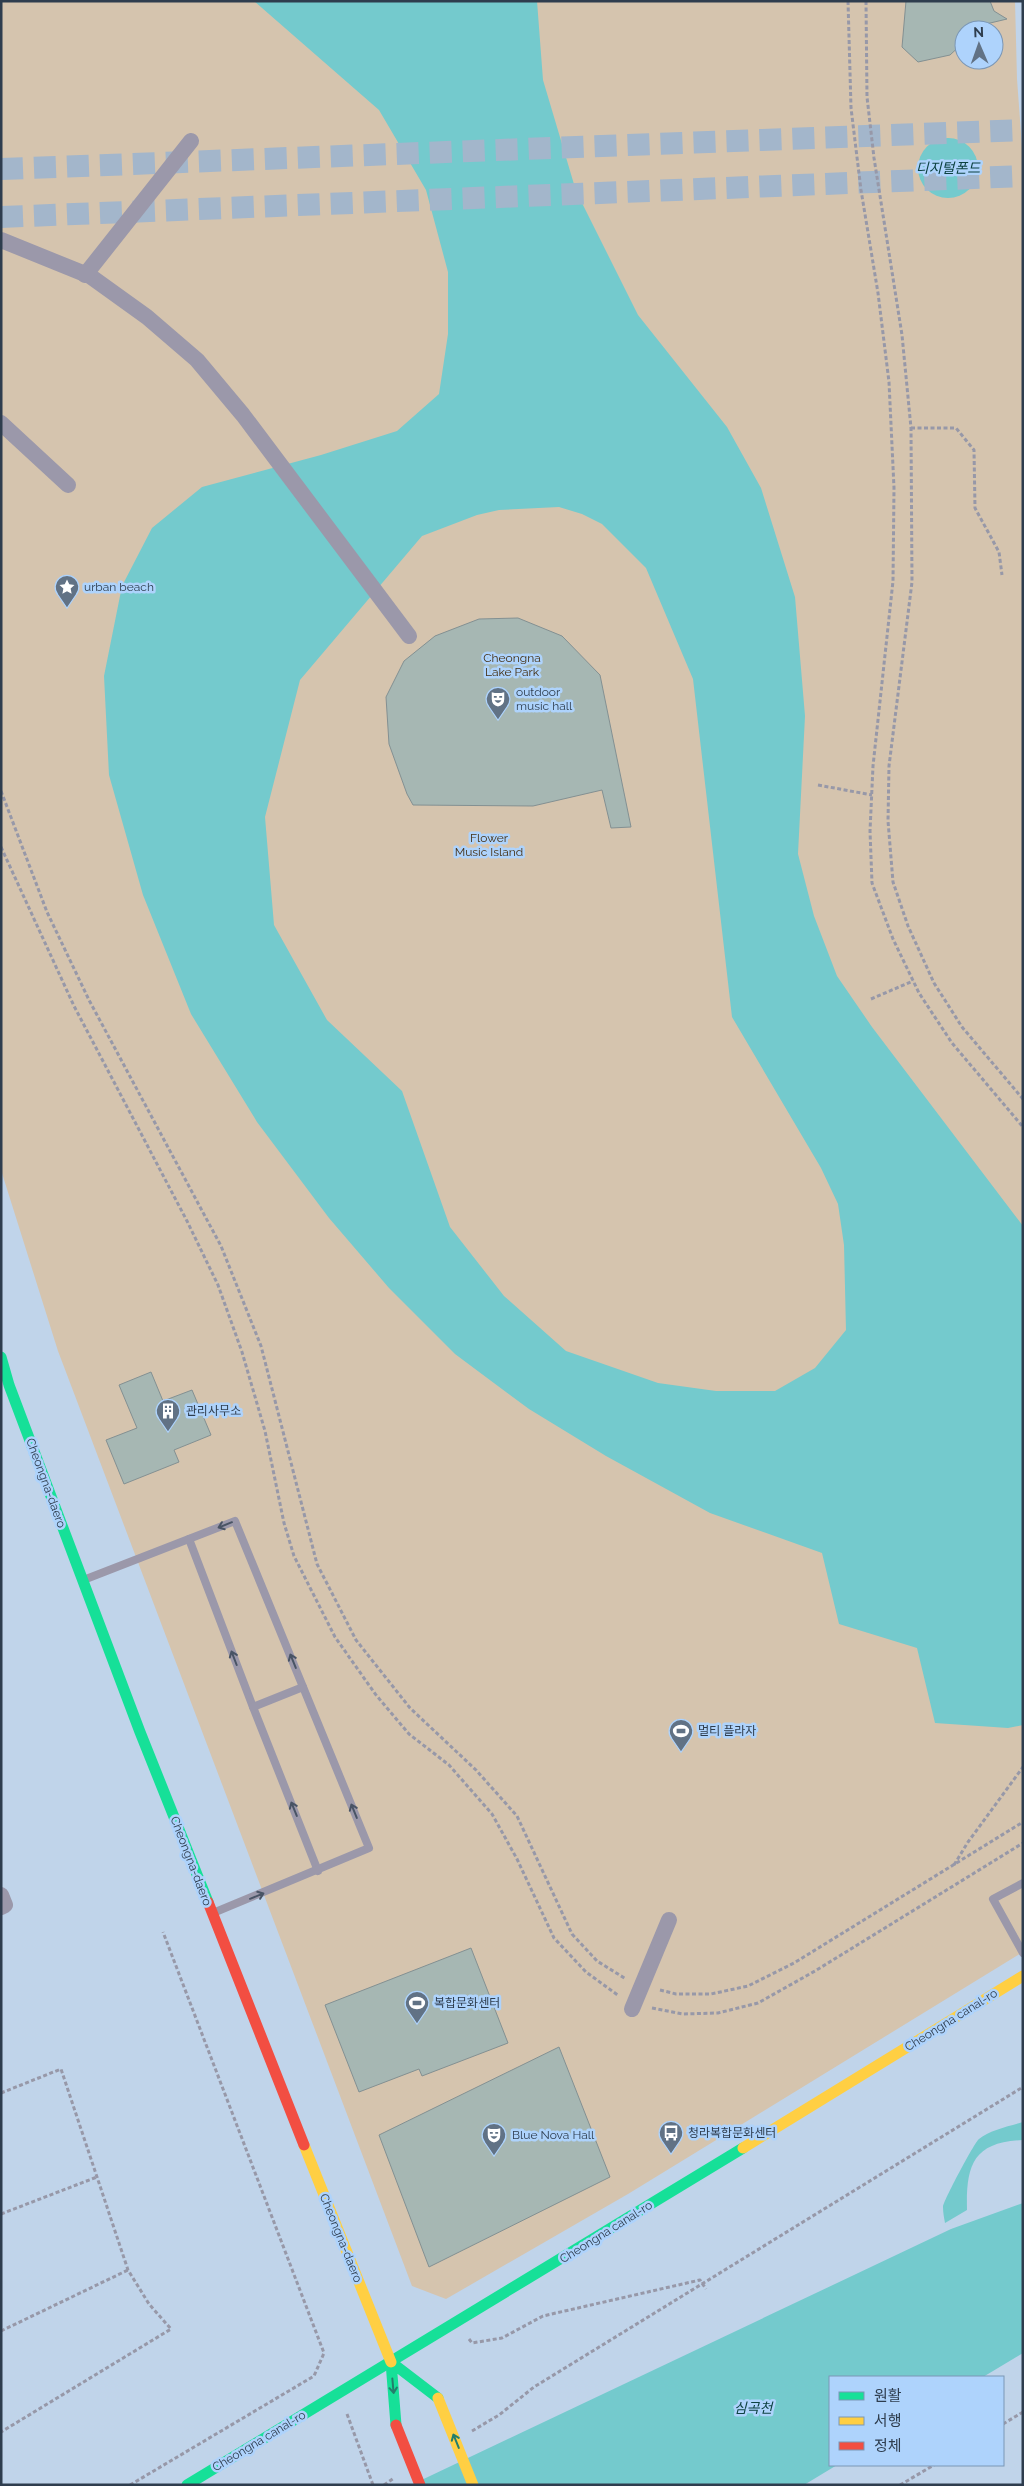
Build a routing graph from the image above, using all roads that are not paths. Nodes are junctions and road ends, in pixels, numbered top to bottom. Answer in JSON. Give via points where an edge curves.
{"nodes":[{"id":1,"x":191,"y":141,"type":"dead end"},
{"id":2,"x":1,"y":240,"type":"edge"},
{"id":3,"x":85,"y":274,"type":"junction"},
{"id":4,"x":1,"y":423,"type":"edge"},
{"id":5,"x":68,"y":485,"type":"dead end"},
{"id":6,"x":409,"y":636,"type":"dead end"},
{"id":7,"x":1,"y":1357,"type":"edge"},
{"id":8,"x":5,"y":1386,"type":"edge"},
{"id":9,"x":189,"y":1539,"type":"junction"},
{"id":10,"x":82,"y":1580,"type":"junction"},
{"id":11,"x":303,"y":1687,"type":"junction"},
{"id":12,"x":253,"y":1707,"type":"junction"},
{"id":13,"x":318,"y":1871,"type":"junction"},
{"id":14,"x":1023,"y":1883,"type":"edge"},
{"id":15,"x":1,"y":1895,"type":"edge"},
{"id":16,"x":1,"y":1907,"type":"edge"},
{"id":17,"x":211,"y":1914,"type":"junction"},
{"id":18,"x":669,"y":1920,"type":"dead end"},
{"id":19,"x":1023,"y":1953,"type":"edge"},
{"id":20,"x":1023,"y":1976,"type":"edge"},
{"id":21,"x":633,"y":2006,"type":"road end"},
{"id":22,"x":391,"y":2362,"type":"junction"},
{"id":23,"x":187,"y":2485,"type":"edge"},
{"id":24,"x":420,"y":2485,"type":"edge"},
{"id":25,"x":473,"y":2485,"type":"edge"}],
"edges":[{"from":1,"to":3,"type":"street"},
{"from":2,"to":3,"type":"street"},
{"from":3,"to":6,"type":"street","via":[[147,317],[197,360]]},
{"from":4,"to":5,"type":"street"},
{"from":7,"to":8,"type":"street","name":"Cheongna-daero"},
{"from":8,"to":10,"type":"street","name":"Cheongna-daero"},
{"from":9,"to":10,"type":"lane"},
{"from":11,"to":9,"type":"lane","one_way":true,"via":[[235,1521]]},
{"from":12,"to":9,"type":"lane","one_way":true},
{"from":10,"to":17,"type":"street","name":"Cheongna-daero"},
{"from":11,"to":12,"type":"lane"},
{"from":13,"to":11,"type":"lane","one_way":true,"via":[[369,1848]]},
{"from":13,"to":12,"type":"lane","one_way":true},
{"from":17,"to":13,"type":"lane","one_way":true},
{"from":14,"to":19,"type":"lane","via":[[993,1898]]},
{"from":15,"to":16,"type":"street","via":[[5,1905]]},
{"from":17,"to":22,"type":"street","name":"Cheongna-daero"},
{"from":18,"to":21,"type":"street"},
{"from":20,"to":22,"type":"street","name":"Cheongna canal-ro"},
{"from":22,"to":23,"type":"street","name":"Cheongna canal-ro"},
{"from":22,"to":24,"type":"street","one_way":true,"bridge":true,"via":[[396,2425]]},
{"from":25,"to":22,"type":"street","one_way":true,"bridge":true,"via":[[438,2398]]}]}
